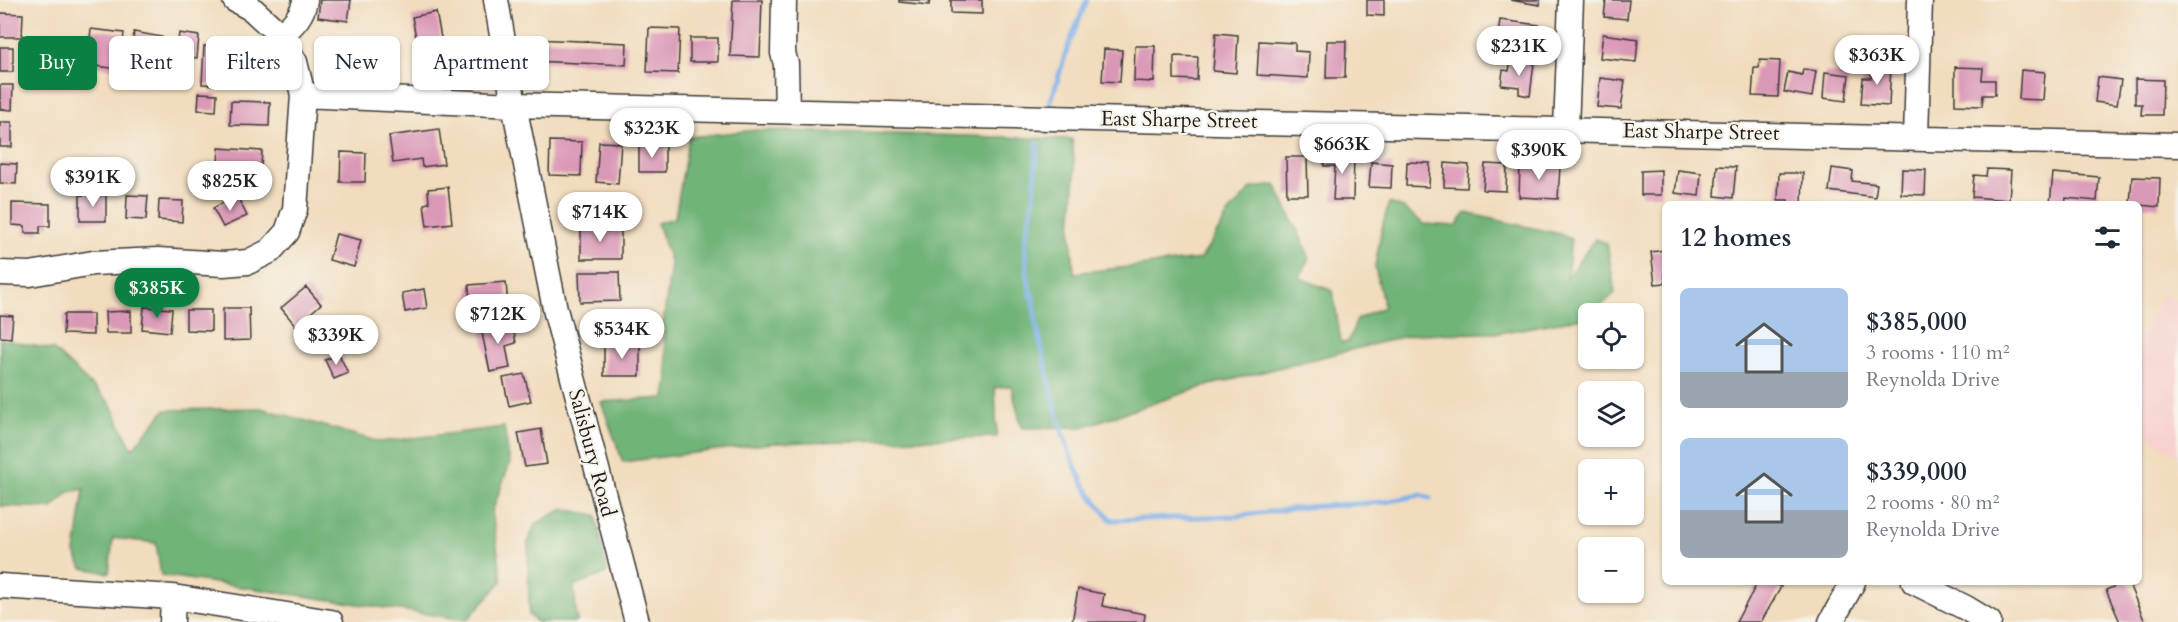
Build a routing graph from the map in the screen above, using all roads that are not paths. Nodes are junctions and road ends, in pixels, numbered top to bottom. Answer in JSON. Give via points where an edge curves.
{"nodes":[{"id":1,"x":235,"y":0,"type":"edge"},
{"id":2,"x":305,"y":0,"type":"edge"},
{"id":3,"x":496,"y":0,"type":"edge"},
{"id":4,"x":784,"y":0,"type":"edge"},
{"id":5,"x":1571,"y":0,"type":"edge"},
{"id":6,"x":1920,"y":0,"type":"edge"},
{"id":7,"x":279,"y":36,"type":"edge"},
{"id":8,"x":281,"y":36,"type":"edge"},
{"id":9,"x":302,"y":90,"type":"edge"},
{"id":10,"x":303,"y":95,"type":"junction"},
{"id":11,"x":514,"y":105,"type":"junction"},
{"id":12,"x":787,"y":111,"type":"junction"},
{"id":13,"x":1566,"y":129,"type":"junction"},
{"id":14,"x":1916,"y":138,"type":"junction"},
{"id":15,"x":2178,"y":145,"type":"edge"},
{"id":16,"x":0,"y":273,"type":"edge"},
{"id":17,"x":1851,"y":585,"type":"edge"},
{"id":18,"x":1920,"y":585,"type":"edge"},
{"id":19,"x":0,"y":586,"type":"edge"},
{"id":20,"x":173,"y":597,"type":"junction"},
{"id":21,"x":172,"y":622,"type":"edge"},
{"id":22,"x":332,"y":622,"type":"edge"},
{"id":23,"x":637,"y":622,"type":"edge"},
{"id":24,"x":1831,"y":622,"type":"edge"},
{"id":25,"x":1989,"y":622,"type":"edge"}],
"edges":[{"from":1,"to":7,"type":"street","via":[[252,9]]},
{"from":2,"to":8,"type":"street","via":[[299,17]]},
{"from":3,"to":11,"type":"street","name":"Salisbury Road"},
{"from":4,"to":12,"type":"street"},
{"from":5,"to":13,"type":"street"},
{"from":6,"to":14,"type":"street"},
{"from":9,"to":10,"type":"street"},
{"from":10,"to":11,"type":"street","name":"East Sharpe Street"},
{"from":10,"to":16,"type":"street","via":[[295,209],[286,232],[270,251],[248,262],[93,263],[30,274]]},
{"from":11,"to":12,"type":"street","name":"East Sharpe Street"},
{"from":11,"to":23,"type":"street","name":"Salisbury Road","via":[[555,309]]},
{"from":12,"to":13,"type":"street","name":"East Sharpe Street"},
{"from":13,"to":14,"type":"street","name":"East Sharpe Street"},
{"from":14,"to":15,"type":"street","name":"East Sharpe Street"},
{"from":17,"to":24,"type":"street"},
{"from":18,"to":25,"type":"street"},
{"from":19,"to":20,"type":"street"},
{"from":20,"to":21,"type":"street"},
{"from":20,"to":22,"type":"street"}]}
